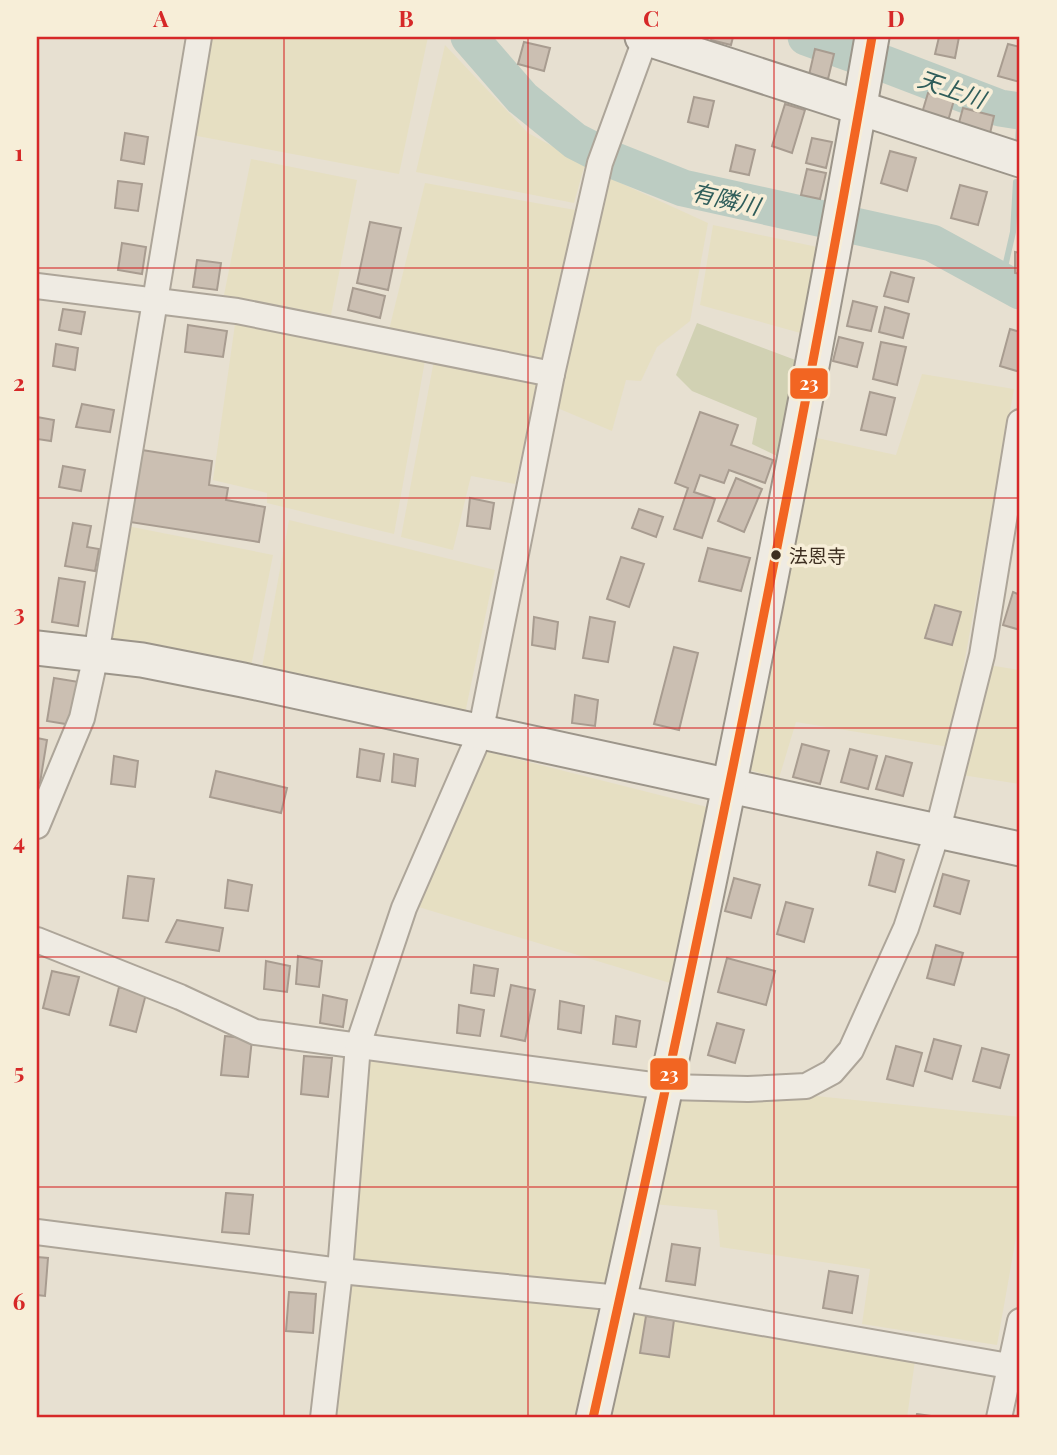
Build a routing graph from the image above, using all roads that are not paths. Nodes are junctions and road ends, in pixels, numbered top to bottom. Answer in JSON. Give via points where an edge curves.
{"nodes":[{"id":1,"x":198,"y":37,"type":"edge"},
{"id":2,"x":644,"y":37,"type":"edge"},
{"id":3,"x":872,"y":37,"type":"edge"},
{"id":4,"x":859,"y":109,"type":"junction"},
{"id":5,"x":1020,"y":160,"type":"edge"},
{"id":6,"x":37,"y":286,"type":"edge"},
{"id":7,"x":153,"y":300,"type":"junction"},
{"id":8,"x":552,"y":374,"type":"junction"},
{"id":9,"x":1020,"y":422,"type":"edge"},
{"id":10,"x":37,"y":648,"type":"edge"},
{"id":11,"x":96,"y":654,"type":"junction"},
{"id":12,"x":480,"y":734,"type":"junction"},
{"id":13,"x":729,"y":788,"type":"junction"},
{"id":14,"x":37,"y":826,"type":"edge"},
{"id":15,"x":937,"y":833,"type":"junction"},
{"id":16,"x":1020,"y":849,"type":"edge"},
{"id":17,"x":37,"y":940,"type":"edge"},
{"id":18,"x":358,"y":1045,"type":"junction"},
{"id":19,"x":667,"y":1087,"type":"junction"},
{"id":20,"x":37,"y":1232,"type":"edge"},
{"id":21,"x":340,"y":1271,"type":"junction"},
{"id":22,"x":620,"y":1298,"type":"junction"},
{"id":23,"x":1020,"y":1321,"type":"edge"},
{"id":24,"x":1016,"y":1367,"type":"edge"},
{"id":25,"x":323,"y":1418,"type":"edge"},
{"id":26,"x":593,"y":1418,"type":"edge"},
{"id":27,"x":999,"y":1418,"type":"edge"}],
"edges":[{"from":1,"to":7,"type":"street"},
{"from":2,"to":4,"type":"street"},
{"from":2,"to":8,"type":"street","via":[[603,155]]},
{"from":3,"to":4,"type":"street"},
{"from":4,"to":5,"type":"street"},
{"from":4,"to":13,"type":"street"},
{"from":6,"to":7,"type":"street"},
{"from":7,"to":8,"type":"street","via":[[237,311]]},
{"from":7,"to":11,"type":"street"},
{"from":8,"to":12,"type":"street"},
{"from":9,"to":15,"type":"street","via":[[982,655]]},
{"from":10,"to":11,"type":"street"},
{"from":11,"to":12,"type":"street","via":[[243,680]]},
{"from":11,"to":14,"type":"street","via":[[82,718]]},
{"from":12,"to":13,"type":"street"},
{"from":12,"to":18,"type":"street","via":[[404,908]]},
{"from":13,"to":15,"type":"street"},
{"from":13,"to":19,"type":"street"},
{"from":15,"to":16,"type":"street"},
{"from":15,"to":19,"type":"street","via":[[906,928],[851,1050],[832,1072],[806,1086]]},
{"from":17,"to":18,"type":"street","via":[[255,1032]]},
{"from":18,"to":19,"type":"street"},
{"from":18,"to":21,"type":"street"},
{"from":19,"to":22,"type":"street"},
{"from":20,"to":21,"type":"street"},
{"from":21,"to":22,"type":"street"},
{"from":21,"to":25,"type":"street"},
{"from":22,"to":24,"type":"street"},
{"from":22,"to":26,"type":"street"},
{"from":23,"to":24,"type":"street"},
{"from":24,"to":27,"type":"street"}]}
